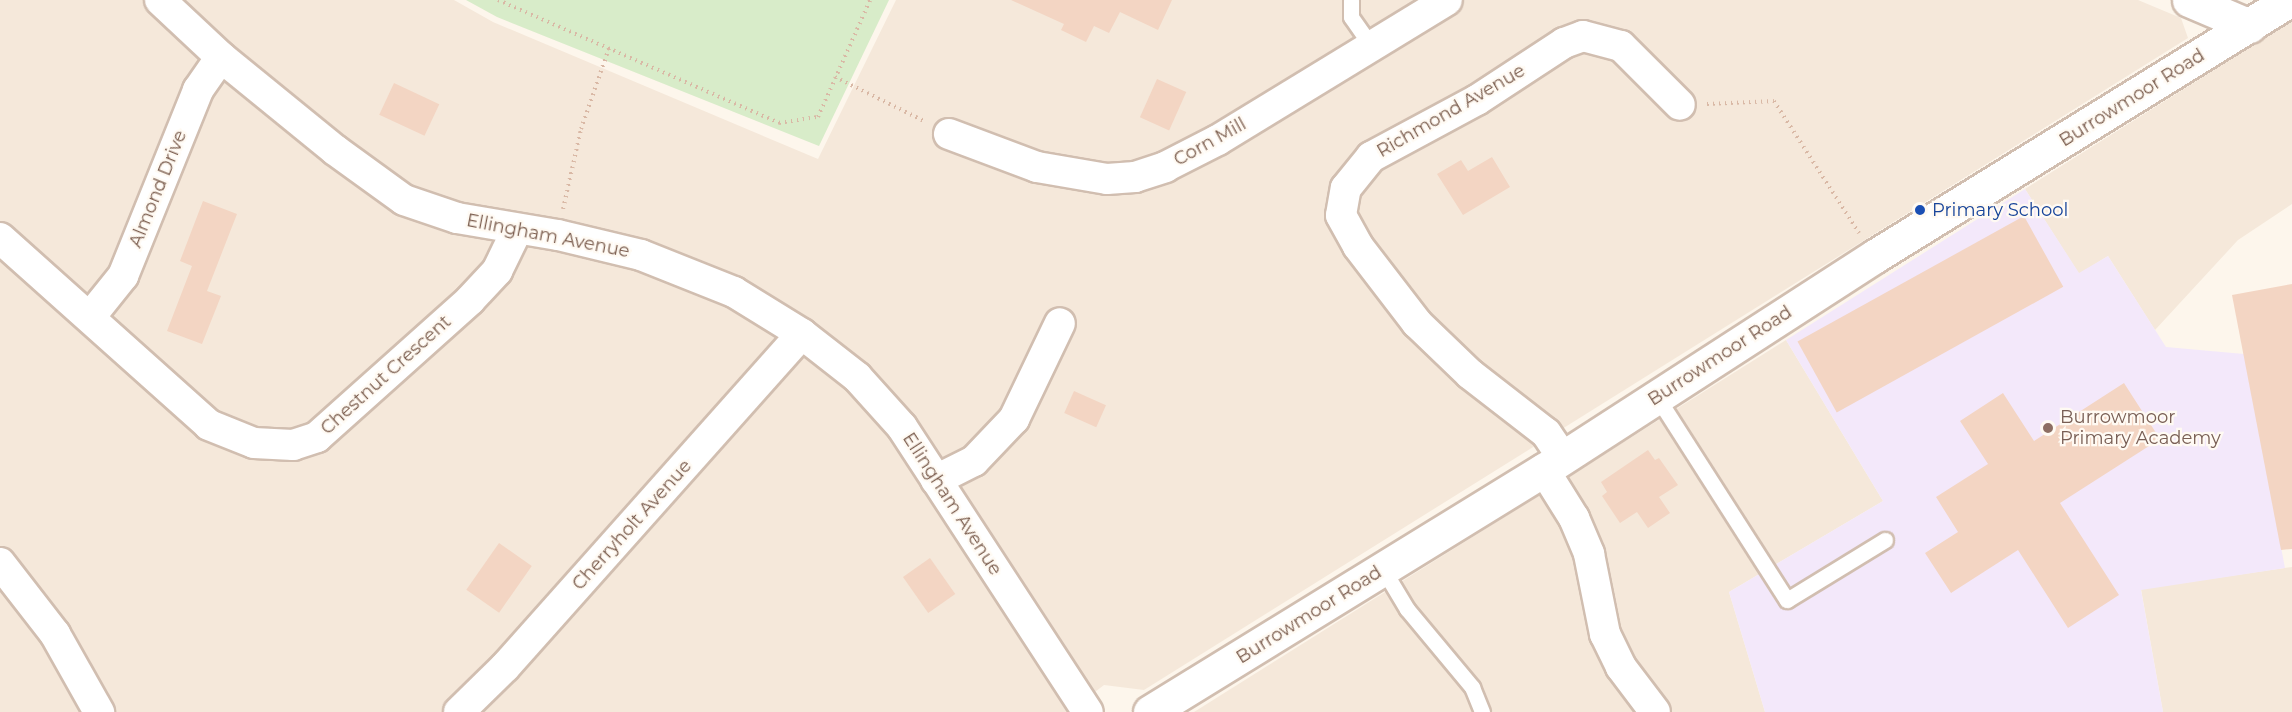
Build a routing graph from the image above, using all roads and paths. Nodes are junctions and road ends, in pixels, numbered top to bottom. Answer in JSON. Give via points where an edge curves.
{"nodes":[{"id":1,"x":160,"y":0,"type":"edge"},
{"id":2,"x":498,"y":0,"type":"edge"},
{"id":3,"x":870,"y":0,"type":"edge"},
{"id":4,"x":1352,"y":0,"type":"edge"},
{"id":5,"x":1447,"y":0,"type":"edge"},
{"id":6,"x":2189,"y":0,"type":"edge"},
{"id":7,"x":2290,"y":0,"type":"edge"},
{"id":8,"x":2250,"y":26,"type":"junction"},
{"id":9,"x":1371,"y":46,"type":"junction"},
{"id":10,"x":609,"y":48,"type":"junction"},
{"id":11,"x":221,"y":57,"type":"junction"},
{"id":12,"x":835,"y":77,"type":"junction"},
{"id":13,"x":1680,"y":105,"type":"joint"},
{"id":14,"x":949,"y":134,"type":"joint"},
{"id":15,"x":517,"y":230,"type":"junction"},
{"id":16,"x":558,"y":235,"type":"junction"},
{"id":17,"x":0,"y":238,"type":"edge"},
{"id":18,"x":1875,"y":256,"type":"junction"},
{"id":19,"x":90,"y":317,"type":"junction"},
{"id":20,"x":1060,"y":323,"type":"dead end"},
{"id":21,"x":802,"y":334,"type":"junction"},
{"id":22,"x":1657,"y":398,"type":"junction"},
{"id":23,"x":1554,"y":464,"type":"junction"},
{"id":24,"x":936,"y":480,"type":"junction"},
{"id":25,"x":1885,"y":540,"type":"dead end"},
{"id":26,"x":0,"y":563,"type":"edge"},
{"id":27,"x":1383,"y":569,"type":"junction"},
{"id":28,"x":99,"y":712,"type":"edge"},
{"id":29,"x":459,"y":712,"type":"edge"},
{"id":30,"x":1088,"y":712,"type":"edge"},
{"id":31,"x":1150,"y":712,"type":"edge"},
{"id":32,"x":1482,"y":712,"type":"edge"},
{"id":33,"x":1655,"y":712,"type":"edge"}],
"edges":[{"from":1,"to":11,"type":"street","name":"Ellingham Avenue"},
{"from":2,"to":10,"type":"path"},
{"from":3,"to":12,"type":"path"},
{"from":4,"to":9,"type":"lane","via":[[1351,17]]},
{"from":5,"to":9,"type":"street","name":"Corn Mill"},
{"from":6,"to":8,"type":"street"},
{"from":7,"to":8,"type":"street","name":"Burrowmoor Road"},
{"from":8,"to":18,"type":"street","name":"Burrowmoor Road"},
{"from":9,"to":14,"type":"street","name":"Corn Mill","via":[[1218,140],[1165,167],[1135,177],[1107,179],[1037,167]]},
{"from":10,"to":12,"type":"path","via":[[779,123],[818,117]]},
{"from":10,"to":16,"type":"path","via":[[581,129]]},
{"from":11,"to":15,"type":"street","name":"Ellingham Avenue","via":[[335,150],[405,200],[457,218]]},
{"from":11,"to":19,"type":"street","name":"Almond Drive","via":[[198,90],[123,276]]},
{"from":12,"to":14,"type":"path"},
{"from":13,"to":18,"type":"path","via":[[1774,101]]},
{"from":13,"to":23,"type":"street","name":"Richmond Avenue","via":[[1621,46],[1583,36],[1564,43],[1477,100],[1371,157],[1346,188],[1341,215],[1358,246],[1417,323],[1470,374],[1546,433]]},
{"from":15,"to":16,"type":"street","name":"Ellingham Avenue"},
{"from":15,"to":19,"type":"street","name":"Chestnut Crescent","via":[[497,272],[470,300],[317,437],[293,445],[254,443],[209,425]]},
{"from":16,"to":21,"type":"street","name":"Ellingham Avenue","via":[[641,255],[734,292]]},
{"from":17,"to":19,"type":"street","name":"Chestnut Crescent"},
{"from":18,"to":22,"type":"street","name":"Burrowmoor Road"},
{"from":20,"to":24,"type":"street","via":[[1014,419],[974,461]]},
{"from":21,"to":24,"type":"street","name":"Ellingham Avenue","via":[[857,377],[902,428]]},
{"from":21,"to":29,"type":"street","name":"Cherryholt Avenue","via":[[505,667]]},
{"from":22,"to":23,"type":"street","name":"Burrowmoor Road"},
{"from":22,"to":25,"type":"lane","via":[[1787,600]]},
{"from":23,"to":27,"type":"street","name":"Burrowmoor Road"},
{"from":23,"to":33,"type":"street","name":"Richmond Avenue","via":[[1589,554],[1605,634],[1621,667],[1652,703]]},
{"from":24,"to":30,"type":"street","name":"Ellingham Avenue"},
{"from":26,"to":28,"type":"street","via":[[55,634]]},
{"from":27,"to":31,"type":"street","name":"Burrowmoor Road"},
{"from":27,"to":32,"type":"lane","via":[[1407,609],[1472,687]]}]}
